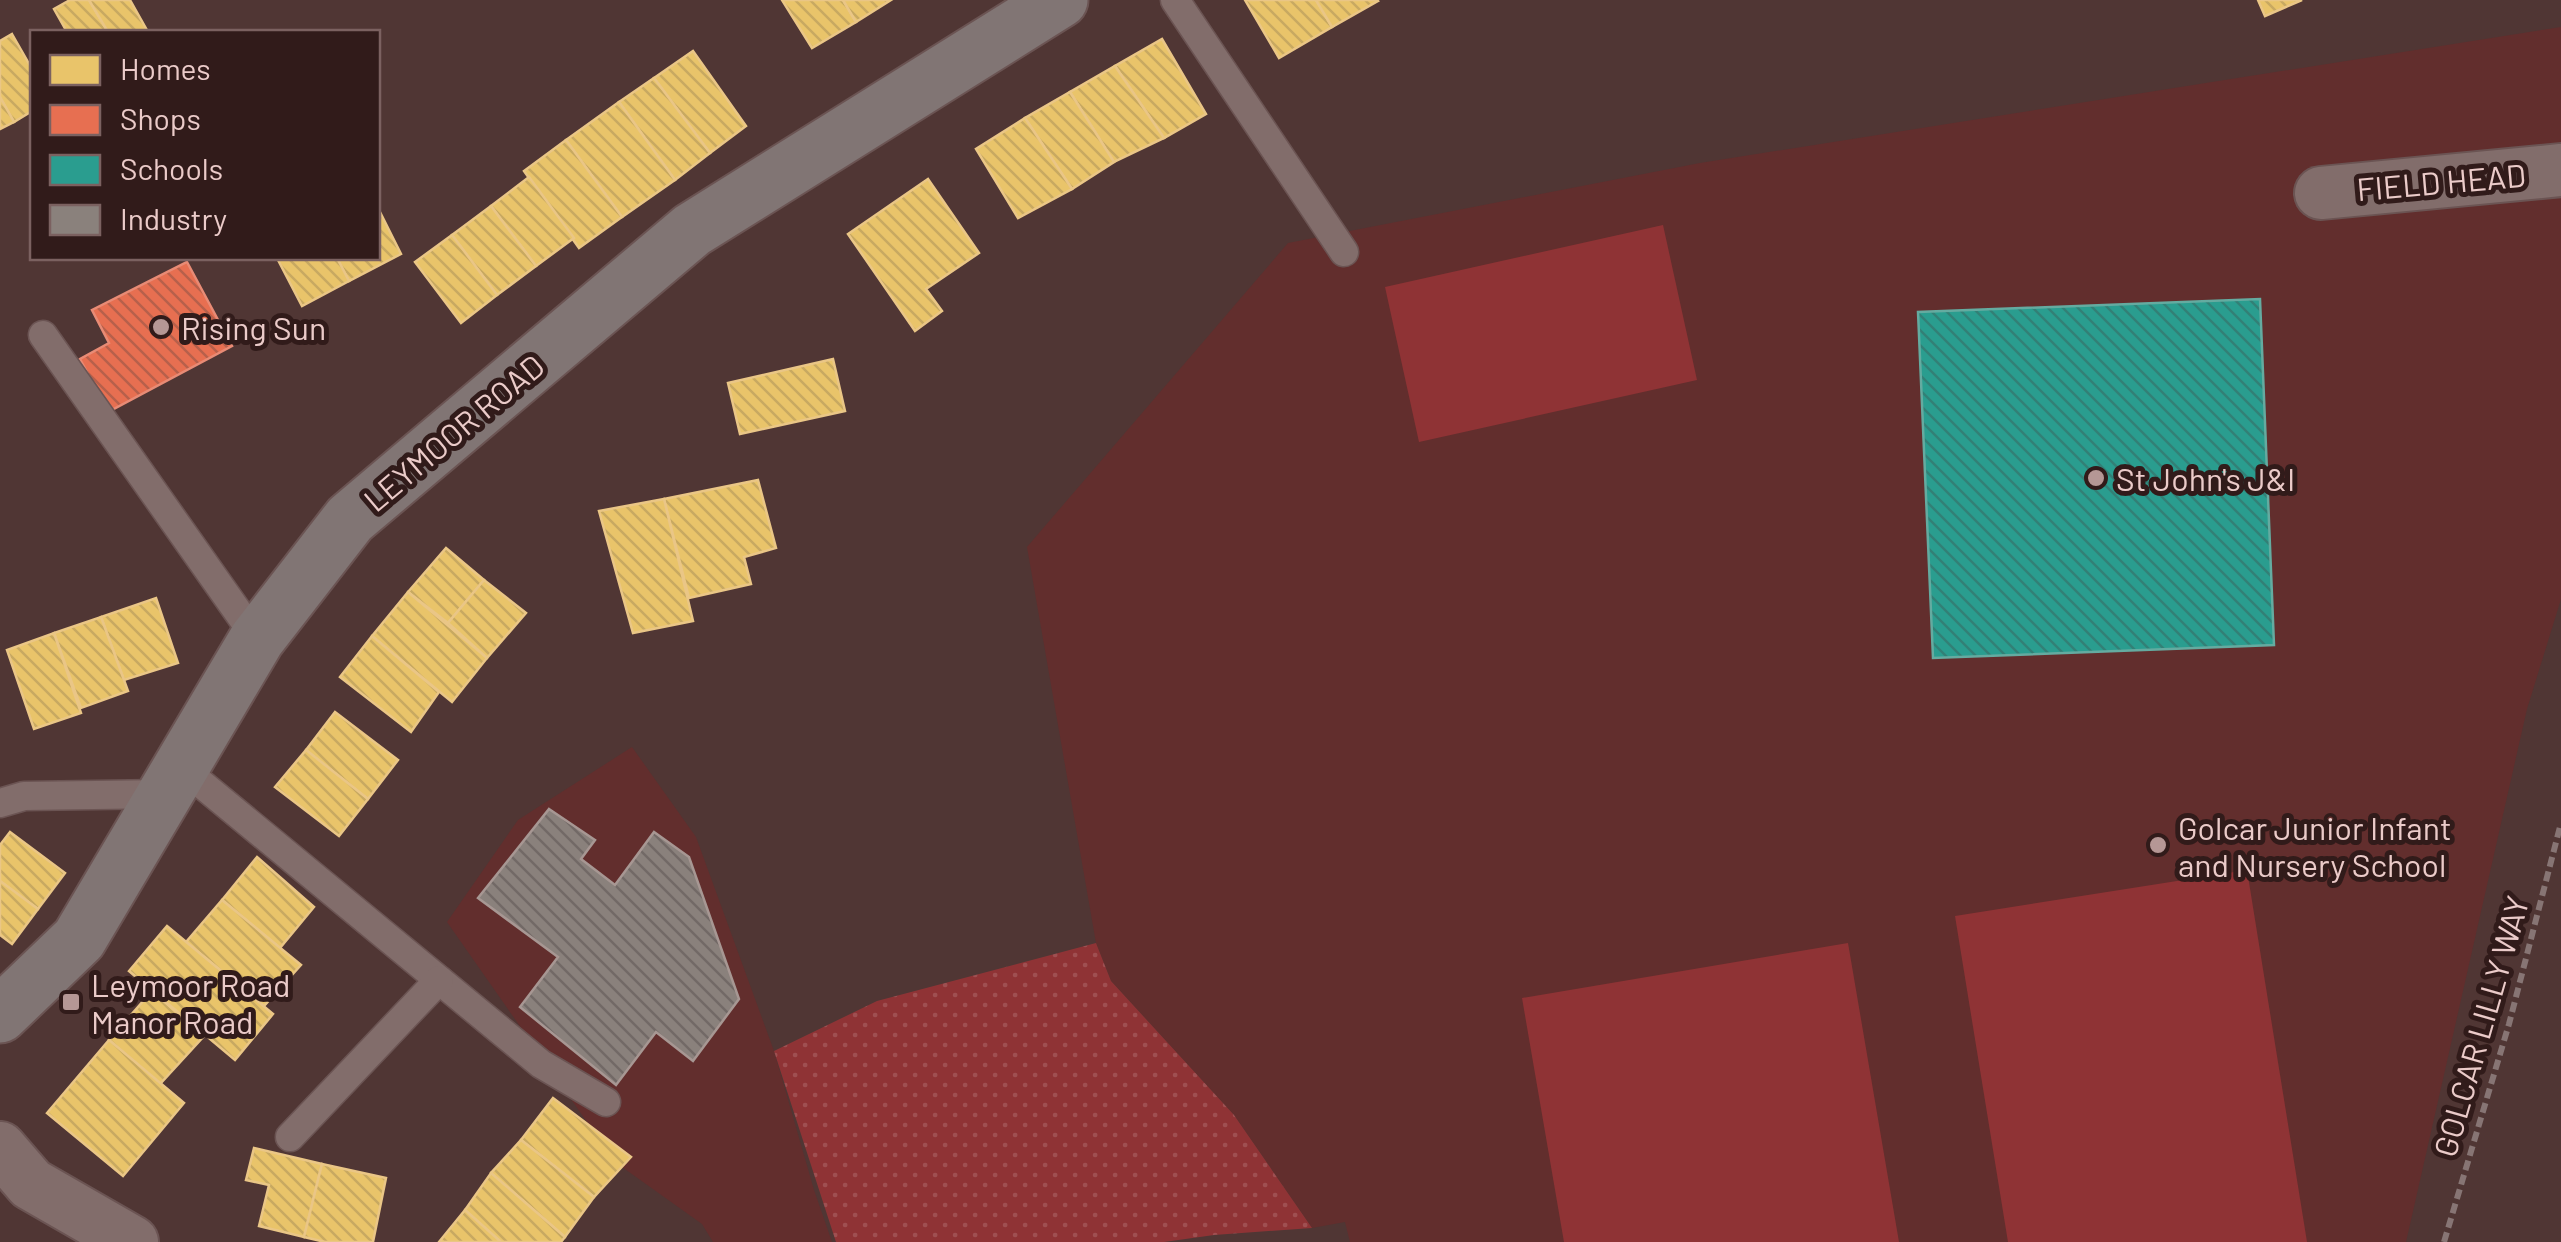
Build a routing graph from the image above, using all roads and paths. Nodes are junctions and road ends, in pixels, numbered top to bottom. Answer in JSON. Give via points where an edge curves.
{"nodes":[{"id":1,"x":1060,"y":0,"type":"edge"},
{"id":2,"x":1174,"y":0,"type":"edge"},
{"id":3,"x":2561,"y":170,"type":"edge"},
{"id":4,"x":2321,"y":192,"type":"dead end"},
{"id":5,"x":1344,"y":252,"type":"dead end"},
{"id":6,"x":42,"y":334,"type":"dead end"},
{"id":7,"x":257,"y":639,"type":"junction"},
{"id":8,"x":173,"y":780,"type":"junction"},
{"id":9,"x":0,"y":802,"type":"edge"},
{"id":10,"x":2561,"y":823,"type":"edge"},
{"id":11,"x":439,"y":980,"type":"junction"},
{"id":12,"x":4,"y":1004,"type":"edge"},
{"id":13,"x":606,"y":1102,"type":"dead end"},
{"id":14,"x":290,"y":1138,"type":"dead end"},
{"id":15,"x":0,"y":1148,"type":"edge"},
{"id":16,"x":100,"y":1235,"type":"edge"},
{"id":17,"x":2444,"y":1242,"type":"edge"}],
"edges":[{"from":1,"to":7,"type":"street","name":"LEYMOOR ROAD","via":[[692,230],[350,519]]},
{"from":2,"to":5,"type":"lane"},
{"from":3,"to":4,"type":"street","name":"FIELD HEAD"},
{"from":6,"to":7,"type":"lane"},
{"from":7,"to":8,"type":"street","name":"LEYMOOR ROAD"},
{"from":8,"to":9,"type":"lane"},
{"from":8,"to":11,"type":"lane"},
{"from":8,"to":12,"type":"street","name":"LEYMOOR ROAD","via":[[79,940]]},
{"from":10,"to":17,"type":"path","name":"GOLCAR LILLY WAY"},
{"from":11,"to":13,"type":"lane","via":[[542,1064]]},
{"from":11,"to":14,"type":"lane"},
{"from":15,"to":16,"type":"street","via":[[31,1184]]}]}
